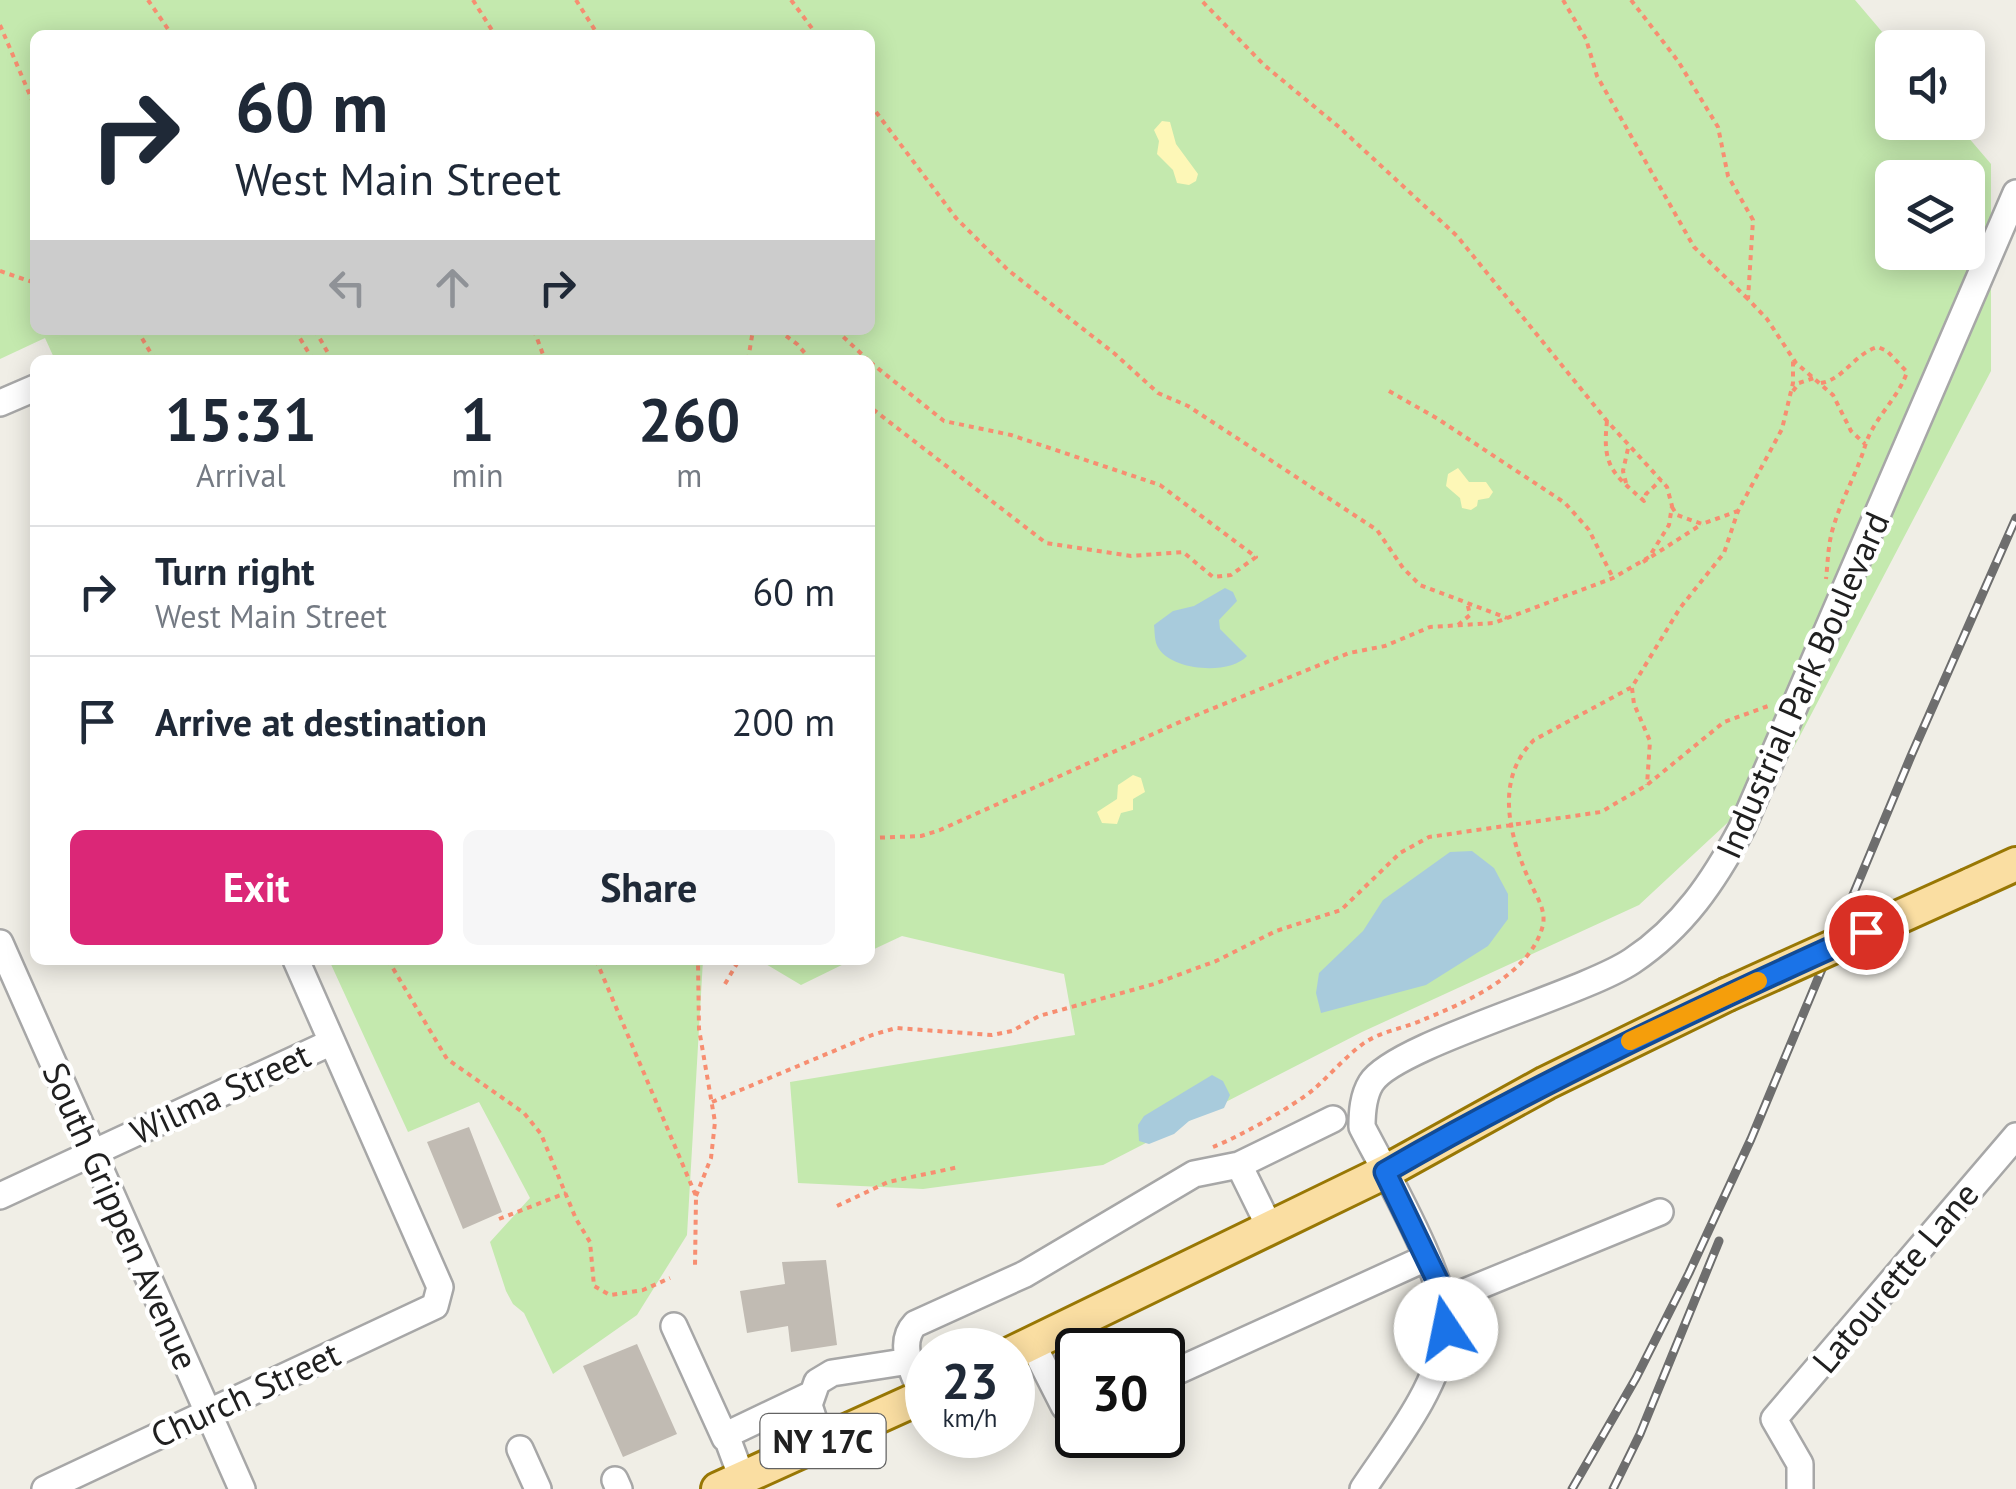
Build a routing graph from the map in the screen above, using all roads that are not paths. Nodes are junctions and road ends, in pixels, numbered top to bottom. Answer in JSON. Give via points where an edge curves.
{"nodes":[{"id":1,"x":2016,"y":193,"type":"edge"},
{"id":2,"x":30,"y":390,"type":"edge"},
{"id":3,"x":0,"y":403,"type":"edge"},
{"id":4,"x":2016,"y":864,"type":"edge"},
{"id":5,"x":0,"y":943,"type":"edge"},
{"id":6,"x":298,"y":965,"type":"edge"},
{"id":7,"x":332,"y":1042,"type":"junction"},
{"id":8,"x":1333,"y":1119,"type":"dead end"},
{"id":9,"x":2016,"y":1136,"type":"edge"},
{"id":10,"x":92,"y":1152,"type":"junction"},
{"id":11,"x":1240,"y":1165,"type":"junction"},
{"id":12,"x":1385,"y":1172,"type":"junction"},
{"id":13,"x":0,"y":1196,"type":"edge"},
{"id":14,"x":1660,"y":1212,"type":"dead end"},
{"id":15,"x":1270,"y":1228,"type":"junction"},
{"id":16,"x":1426,"y":1258,"type":"junction"},
{"id":17,"x":1444,"y":1300,"type":"junction"},
{"id":18,"x":674,"y":1326,"type":"dead end"},
{"id":19,"x":912,"y":1328,"type":"edge"},
{"id":20,"x":1092,"y":1328,"type":"edge"},
{"id":21,"x":905,"y":1363,"type":"edge"},
{"id":22,"x":1035,"y":1366,"type":"edge"},
{"id":23,"x":1185,"y":1368,"type":"edge"},
{"id":24,"x":1055,"y":1394,"type":"edge"},
{"id":25,"x":810,"y":1396,"type":"junction"},
{"id":26,"x":905,"y":1404,"type":"edge"},
{"id":27,"x":208,"y":1412,"type":"junction"},
{"id":28,"x":725,"y":1438,"type":"junction"},
{"id":29,"x":821,"y":1442,"type":"junction"},
{"id":30,"x":520,"y":1450,"type":"dead end"},
{"id":31,"x":730,"y":1483,"type":"edge"},
{"id":32,"x":45,"y":1489,"type":"edge"},
{"id":33,"x":242,"y":1489,"type":"edge"},
{"id":34,"x":538,"y":1489,"type":"edge"},
{"id":35,"x":1363,"y":1489,"type":"edge"},
{"id":36,"x":1800,"y":1489,"type":"edge"}],
"edges":[{"from":1,"to":12,"type":"street","name":"Industrial Park Boulevard","via":[[1720,870],[1682,919],[1606,976],[1384,1069],[1371,1082],[1362,1127]]},
{"from":2,"to":3,"type":"street"},
{"from":4,"to":12,"type":"main road","bridge":true,"via":[[1726,995]]},
{"from":5,"to":10,"type":"street","name":"South Grippen Avenue"},
{"from":6,"to":7,"type":"street"},
{"from":7,"to":10,"type":"street","name":"Wilma Street"},
{"from":7,"to":27,"type":"street","name":"Church Street","via":[[438,1295],[434,1306]]},
{"from":8,"to":11,"type":"street"},
{"from":9,"to":36,"type":"street","name":"Latourette Lane","via":[[1774,1418],[1800,1464]]},
{"from":10,"to":13,"type":"street","name":"Wilma Street"},
{"from":10,"to":27,"type":"street","name":"South Grippen Avenue"},
{"from":11,"to":15,"type":"street"},
{"from":11,"to":19,"type":"street","via":[[1194,1174],[1024,1274]]},
{"from":12,"to":15,"type":"main road"},
{"from":12,"to":16,"type":"street","name":"Industrial Park Boulevard"},
{"from":14,"to":17,"type":"street"},
{"from":15,"to":20,"type":"main road"},
{"from":16,"to":17,"type":"street","name":"Industrial Park Boulevard"},
{"from":16,"to":23,"type":"street"},
{"from":17,"to":35,"type":"street","via":[[1446,1329],[1428,1385]]},
{"from":18,"to":28,"type":"street"},
{"from":21,"to":25,"type":"street","via":[[832,1373]]},
{"from":22,"to":24,"type":"street"},
{"from":25,"to":28,"type":"street","via":[[729,1430]]},
{"from":25,"to":29,"type":"street"},
{"from":26,"to":29,"type":"main road","number":"NY 17C"},
{"from":27,"to":32,"type":"street","name":"Church Street"},
{"from":27,"to":33,"type":"street","name":"South Grippen Avenue"},
{"from":28,"to":31,"type":"street"},
{"from":29,"to":31,"type":"main road","number":"NY 17C"},
{"from":30,"to":34,"type":"street"}]}
